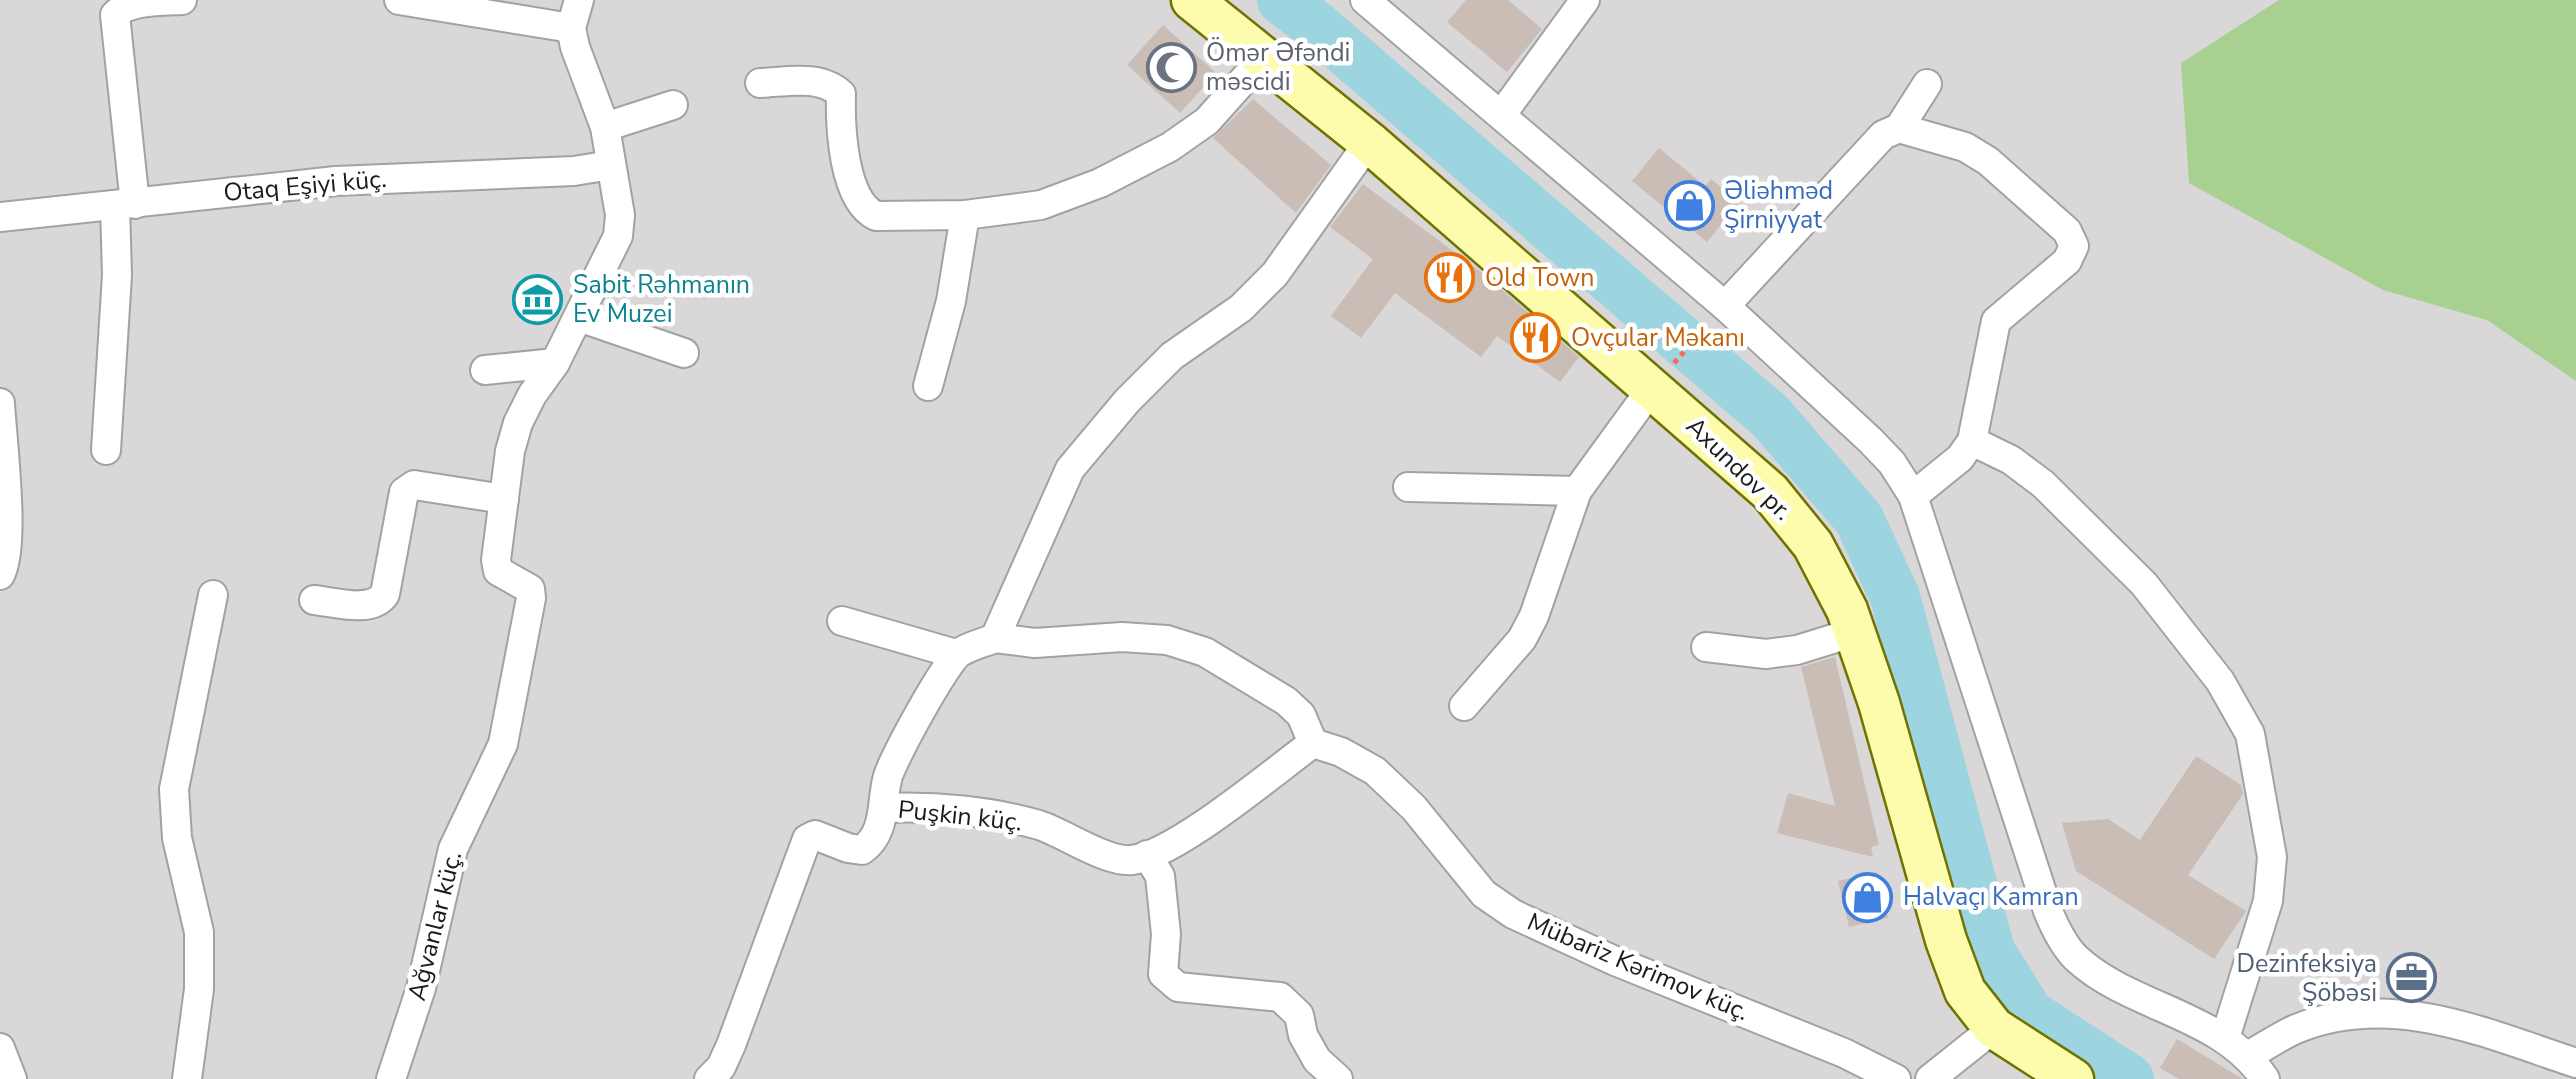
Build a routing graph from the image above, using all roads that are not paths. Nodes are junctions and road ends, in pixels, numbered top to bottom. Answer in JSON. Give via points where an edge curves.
{"nodes":[{"id":1,"x":182,"y":0,"type":"edge"},
{"id":2,"x":399,"y":0,"type":"edge"},
{"id":3,"x":580,"y":0,"type":"edge"},
{"id":4,"x":1192,"y":0,"type":"edge"},
{"id":5,"x":1366,"y":0,"type":"edge"},
{"id":6,"x":1585,"y":0,"type":"edge"},
{"id":7,"x":487,"y":7,"type":"edge"},
{"id":8,"x":571,"y":28,"type":"junction"},
{"id":9,"x":1265,"y":56,"type":"junction"},
{"id":10,"x":760,"y":83,"type":"dead end"},
{"id":11,"x":1926,"y":84,"type":"dead end"},
{"id":12,"x":673,"y":106,"type":"dead end"},
{"id":13,"x":1502,"y":114,"type":"junction"},
{"id":14,"x":604,"y":127,"type":"junction"},
{"id":15,"x":1899,"y":128,"type":"junction"},
{"id":16,"x":1369,"y":142,"type":"junction"},
{"id":17,"x":612,"y":165,"type":"junction"},
{"id":18,"x":125,"y":205,"type":"junction"},
{"id":19,"x":965,"y":215,"type":"junction"},
{"id":20,"x":0,"y":217,"type":"edge"},
{"id":21,"x":1718,"y":313,"type":"junction"},
{"id":22,"x":578,"y":317,"type":"junction"},
{"id":23,"x":684,"y":353,"type":"dead end"},
{"id":24,"x":555,"y":363,"type":"junction"},
{"id":25,"x":485,"y":370,"type":"dead end"},
{"id":26,"x":1658,"y":380,"type":"junction"},
{"id":27,"x":928,"y":386,"type":"dead end"},
{"id":28,"x":0,"y":403,"type":"edge"},
{"id":29,"x":1972,"y":441,"type":"junction"},
{"id":30,"x":106,"y":450,"type":"dead end"},
{"id":31,"x":1408,"y":488,"type":"dead end"},
{"id":32,"x":1577,"y":491,"type":"junction"},
{"id":33,"x":1913,"y":496,"type":"junction"},
{"id":34,"x":504,"y":499,"type":"junction"},
{"id":35,"x":0,"y":576,"type":"edge"},
{"id":36,"x":213,"y":595,"type":"dead end"},
{"id":37,"x":314,"y":600,"type":"dead end"},
{"id":38,"x":842,"y":621,"type":"dead end"},
{"id":39,"x":1855,"y":632,"type":"junction"},
{"id":40,"x":995,"y":638,"type":"junction"},
{"id":41,"x":1706,"y":647,"type":"dead end"},
{"id":42,"x":956,"y":654,"type":"junction"},
{"id":43,"x":1464,"y":706,"type":"dead end"},
{"id":44,"x":1313,"y":743,"type":"junction"},
{"id":45,"x":886,"y":808,"type":"junction"},
{"id":46,"x":1147,"y":856,"type":"junction"},
{"id":47,"x":1994,"y":1028,"type":"junction"},
{"id":48,"x":2225,"y":1038,"type":"junction"},
{"id":49,"x":0,"y":1048,"type":"edge"},
{"id":50,"x":2248,"y":1056,"type":"junction"},
{"id":51,"x":2576,"y":1063,"type":"edge"},
{"id":52,"x":12,"y":1079,"type":"edge"},
{"id":53,"x":187,"y":1079,"type":"edge"},
{"id":54,"x":392,"y":1079,"type":"edge"},
{"id":55,"x":709,"y":1079,"type":"edge"},
{"id":56,"x":1338,"y":1079,"type":"edge"},
{"id":57,"x":1896,"y":1079,"type":"edge"},
{"id":58,"x":1930,"y":1079,"type":"edge"},
{"id":59,"x":2073,"y":1079,"type":"edge"},
{"id":60,"x":2265,"y":1079,"type":"edge"}],
"edges":[{"from":1,"to":18,"type":"street","via":[[132,3],[116,15]]},
{"from":2,"to":7,"type":"street"},
{"from":3,"to":8,"type":"street"},
{"from":4,"to":9,"type":"street","name":"Axundov pr."},
{"from":5,"to":13,"type":"street"},
{"from":6,"to":13,"type":"street"},
{"from":7,"to":8,"type":"street"},
{"from":8,"to":14,"type":"street","name":"Ağvanlar küç."},
{"from":9,"to":16,"type":"street","name":"Axundov pr."},
{"from":9,"to":19,"type":"street","via":[[1207,120],[1170,147],[1041,205]]},
{"from":10,"to":19,"type":"street","via":[[816,81],[841,94],[845,151],[863,210],[876,216]]},
{"from":11,"to":15,"type":"street"},
{"from":12,"to":14,"type":"street"},
{"from":13,"to":21,"type":"street"},
{"from":14,"to":17,"type":"street","name":"Ağvanlar küç."},
{"from":15,"to":21,"type":"street","via":[[1883,135]]},
{"from":15,"to":29,"type":"street","via":[[1965,147],[1988,161],[2067,231],[2074,246],[2067,261],[1996,321]]},
{"from":16,"to":26,"type":"street","name":"Axundov pr."},
{"from":16,"to":40,"type":"street","via":[[1275,274],[1241,308],[1172,356],[1070,469]]},
{"from":17,"to":18,"type":"street","name":"Otaq Eşiyi küç.","via":[[336,180]]},
{"from":17,"to":22,"type":"street","name":"Ağvanlar küç.","via":[[618,236]]},
{"from":18,"to":20,"type":"street","name":"Otaq Eşiyi küç."},
{"from":18,"to":30,"type":"street"},
{"from":19,"to":27,"type":"street","via":[[952,301]]},
{"from":21,"to":33,"type":"street","via":[[1870,440]]},
{"from":22,"to":23,"type":"street"},
{"from":22,"to":24,"type":"street","name":"Ağvanlar küç."},
{"from":24,"to":25,"type":"street"},
{"from":24,"to":34,"type":"street","name":"Ağvanlar küç.","via":[[518,424]]},
{"from":26,"to":32,"type":"street"},
{"from":26,"to":39,"type":"street","name":"Axundov pr.","via":[[1792,517],[1832,577]]},
{"from":28,"to":35,"type":"street","via":[[6,562]]},
{"from":29,"to":33,"type":"street"},
{"from":29,"to":48,"type":"street","via":[[2043,484],[2144,584],[2220,681],[2250,734],[2272,857],[2268,900]]},
{"from":31,"to":32,"type":"street"},
{"from":32,"to":43,"type":"street","via":[[1522,639]]},
{"from":33,"to":48,"type":"street","via":[[2060,938],[2106,978]]},
{"from":34,"to":37,"type":"street","via":[[414,485],[404,492],[380,601],[372,606]]},
{"from":34,"to":54,"type":"street","name":"Ağvanlar küç.","via":[[498,571],[523,582],[531,598],[502,744],[453,849]]},
{"from":36,"to":53,"type":"street","via":[[174,789],[176,838],[199,932]]},
{"from":38,"to":42,"type":"street"},
{"from":39,"to":41,"type":"street","via":[[1766,654]]},
{"from":39,"to":47,"type":"street","name":"Axundov pr.","via":[[1946,940],[1965,992]]},
{"from":40,"to":42,"type":"street"},
{"from":40,"to":44,"type":"street","via":[[1167,640],[1205,652],[1286,701],[1301,715]]},
{"from":42,"to":45,"type":"street","via":[[895,758]]},
{"from":44,"to":46,"type":"street","via":[[1185,837]]},
{"from":44,"to":57,"type":"street","name":"Mübariz Kərimov küç.","via":[[1375,771],[1484,894],[1512,914]]},
{"from":45,"to":46,"type":"street","name":"Puşkin küç.","via":[[995,816],[1039,826],[1115,858]]},
{"from":45,"to":55,"type":"street","via":[[873,842],[862,850],[814,835],[803,845],[722,1068]]},
{"from":46,"to":56,"type":"street","via":[[1160,876],[1163,974],[1178,986],[1280,997],[1299,1015],[1316,1060]]},
{"from":47,"to":58,"type":"street"},
{"from":47,"to":59,"type":"street","name":"Axundov pr."},
{"from":48,"to":50,"type":"street"},
{"from":49,"to":52,"type":"street"},
{"from":50,"to":51,"type":"street","via":[[2294,1030],[2366,1012],[2423,1015]]},
{"from":50,"to":60,"type":"street"}]}
